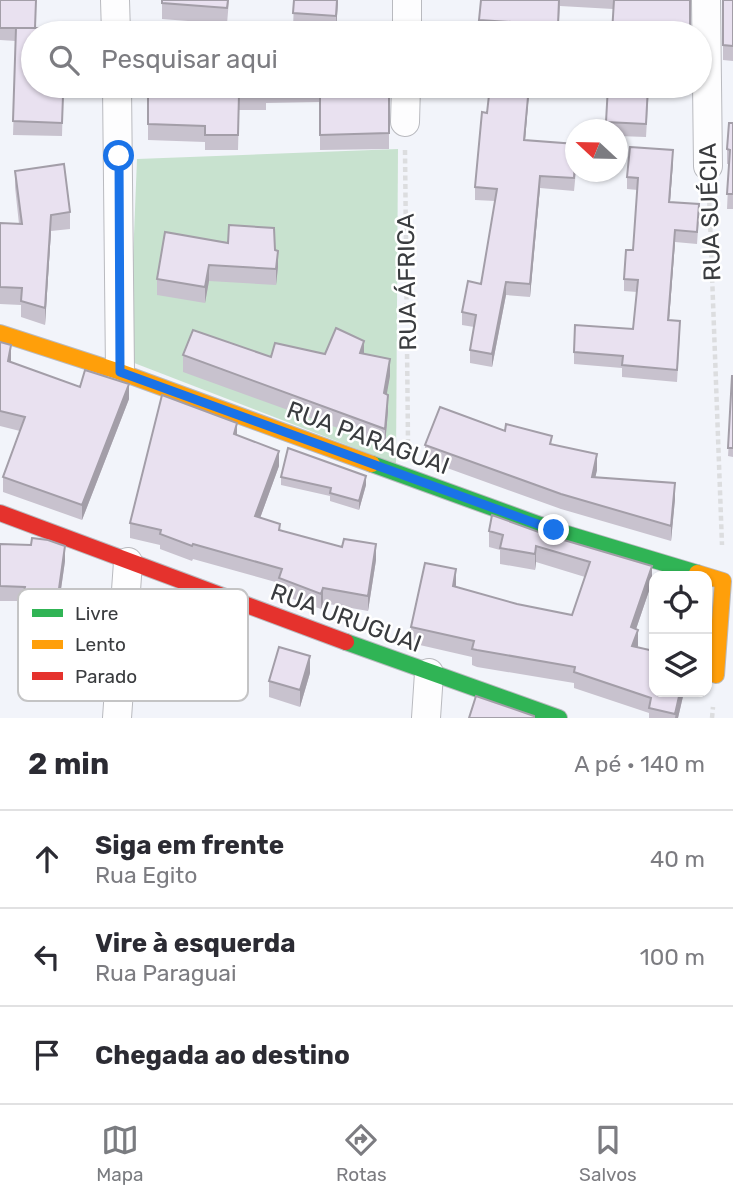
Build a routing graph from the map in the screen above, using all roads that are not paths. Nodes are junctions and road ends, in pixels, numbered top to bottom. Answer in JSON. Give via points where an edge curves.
{"nodes":[{"id":1,"x":115,"y":0,"type":"edge"},
{"id":2,"x":407,"y":0,"type":"edge"},
{"id":3,"x":706,"y":0,"type":"edge"},
{"id":4,"x":116,"y":21,"type":"edge"},
{"id":5,"x":407,"y":21,"type":"edge"},
{"id":6,"x":706,"y":21,"type":"edge"},
{"id":7,"x":117,"y":98,"type":"edge"},
{"id":8,"x":406,"y":98,"type":"edge"},
{"id":9,"x":707,"y":98,"type":"edge"},
{"id":10,"x":405,"y":122,"type":"road end"},
{"id":11,"x":708,"y":166,"type":"road end"},
{"id":12,"x":0,"y":333,"type":"edge"},
{"id":13,"x":120,"y":372,"type":"junction"},
{"id":14,"x":0,"y":513,"type":"edge"},
{"id":15,"x":128,"y":562,"type":"junction"},
{"id":16,"x":126,"y":589,"type":"edge"},
{"id":17,"x":201,"y":589,"type":"edge"},
{"id":18,"x":248,"y":606,"type":"edge"},
{"id":19,"x":429,"y":673,"type":"junction"},
{"id":20,"x":716,"y":675,"type":"dead end"},
{"id":21,"x":426,"y":718,"type":"edge"},
{"id":22,"x":559,"y":718,"type":"edge"}],
"edges":[{"from":1,"to":4,"type":"street"},
{"from":2,"to":5,"type":"street"},
{"from":3,"to":6,"type":"street","name":"RUA SUÉCIA"},
{"from":7,"to":13,"type":"street"},
{"from":8,"to":10,"type":"street"},
{"from":9,"to":11,"type":"street","name":"RUA SUÉCIA"},
{"from":12,"to":13,"type":"street","name":"RUA PARAGUAI"},
{"from":13,"to":20,"type":"street","name":"RUA PARAGUAI","via":[[554,530],[723,581]]},
{"from":14,"to":15,"type":"street","name":"RUA URUGUAI"},
{"from":15,"to":16,"type":"street"},
{"from":15,"to":17,"type":"street","name":"RUA URUGUAI"},
{"from":18,"to":19,"type":"street","name":"RUA URUGUAI"},
{"from":19,"to":21,"type":"street"},
{"from":19,"to":22,"type":"street","name":"RUA URUGUAI"}]}
